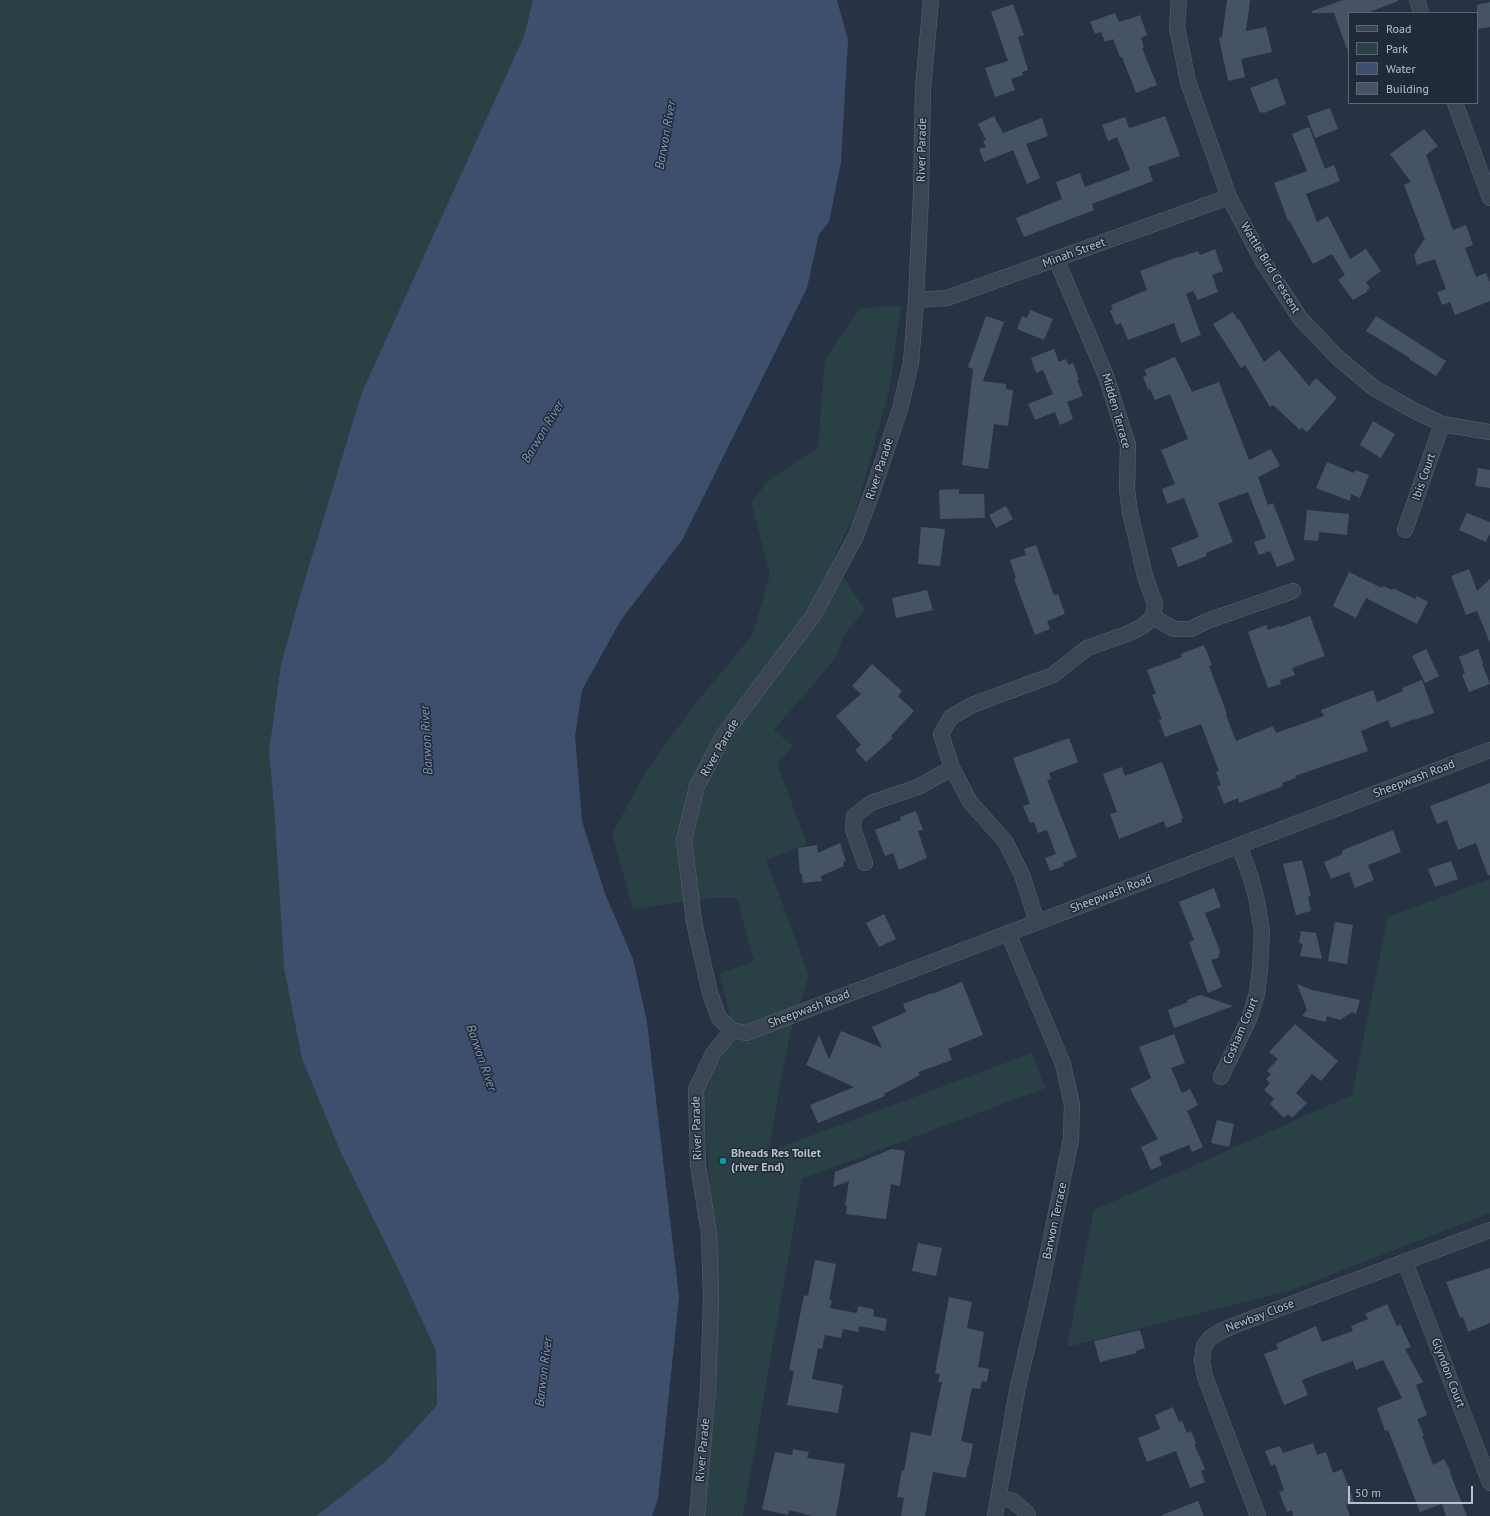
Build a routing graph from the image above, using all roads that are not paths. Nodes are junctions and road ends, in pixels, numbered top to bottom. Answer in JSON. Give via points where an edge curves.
{"nodes":[{"id":1,"x":931,"y":0,"type":"edge"},
{"id":2,"x":1179,"y":0,"type":"edge"},
{"id":3,"x":1416,"y":0,"type":"edge"},
{"id":4,"x":1421,"y":12,"type":"edge"},
{"id":5,"x":1455,"y":104,"type":"edge"},
{"id":6,"x":1229,"y":197,"type":"junction"},
{"id":7,"x":1490,"y":198,"type":"edge"},
{"id":8,"x":1056,"y":259,"type":"junction"},
{"id":9,"x":916,"y":300,"type":"junction"},
{"id":10,"x":1442,"y":424,"type":"junction"},
{"id":11,"x":1490,"y":432,"type":"edge"},
{"id":12,"x":1405,"y":530,"type":"dead end"},
{"id":13,"x":1293,"y":591,"type":"dead end"},
{"id":14,"x":1153,"y":617,"type":"junction"},
{"id":15,"x":1490,"y":750,"type":"edge"},
{"id":16,"x":952,"y":768,"type":"junction"},
{"id":17,"x":1239,"y":845,"type":"junction"},
{"id":18,"x":865,"y":862,"type":"dead end"},
{"id":19,"x":1037,"y":922,"type":"junction"},
{"id":20,"x":1008,"y":933,"type":"junction"},
{"id":21,"x":732,"y":1030,"type":"junction"},
{"id":22,"x":1222,"y":1077,"type":"dead end"},
{"id":23,"x":1490,"y":1230,"type":"edge"},
{"id":24,"x":1405,"y":1262,"type":"junction"},
{"id":25,"x":1490,"y":1483,"type":"edge"},
{"id":26,"x":998,"y":1497,"type":"junction"},
{"id":27,"x":697,"y":1516,"type":"edge"},
{"id":28,"x":995,"y":1516,"type":"edge"},
{"id":29,"x":1028,"y":1516,"type":"edge"},
{"id":30,"x":1258,"y":1516,"type":"edge"}],
"edges":[{"from":1,"to":9,"type":"street","name":"River Parade","via":[[922,89]]},
{"from":2,"to":6,"type":"street","name":"Wattle Bird Crescent","via":[[1177,27],[1188,82]]},
{"from":3,"to":4,"type":"street"},
{"from":5,"to":7,"type":"street"},
{"from":6,"to":8,"type":"street","name":"Minah Street"},
{"from":6,"to":10,"type":"street","name":"Wattle Bird Crescent","via":[[1262,260],[1300,318],[1337,358],[1374,388]]},
{"from":8,"to":9,"type":"street","name":"Minah Street","via":[[947,298]]},
{"from":8,"to":14,"type":"street","name":"Midden Terrace","via":[[1106,376],[1128,445],[1127,490],[1130,512],[1145,576],[1155,604]]},
{"from":9,"to":21,"type":"street","name":"River Parade","via":[[911,363],[900,409],[856,536],[813,616],[725,733],[698,786],[684,840],[694,922],[710,993],[719,1018]]},
{"from":10,"to":11,"type":"street","name":"Wattle Bird Crescent"},
{"from":10,"to":12,"type":"street","name":"Ibis Court"},
{"from":13,"to":14,"type":"street","via":[[1191,629],[1174,628]]},
{"from":14,"to":16,"type":"street","via":[[1143,626],[1127,634],[1087,648],[1053,675],[972,705],[951,717],[941,734]]},
{"from":15,"to":17,"type":"street","name":"Sheepwash Road"},
{"from":16,"to":18,"type":"street","via":[[918,787],[871,803],[854,816],[853,829]]},
{"from":16,"to":19,"type":"street","via":[[970,802],[1005,841],[1022,875]]},
{"from":17,"to":19,"type":"street","name":"Sheepwash Road"},
{"from":17,"to":22,"type":"street","name":"Cosham Court","via":[[1257,901],[1262,932],[1260,968],[1257,994],[1249,1019]]},
{"from":19,"to":20,"type":"street","name":"Sheepwash Road"},
{"from":20,"to":21,"type":"street","name":"Sheepwash Road","via":[[746,1033]]},
{"from":20,"to":26,"type":"street","name":"Barwon Terrace","via":[[1063,1064],[1072,1105],[1071,1139],[1017,1391]]},
{"from":21,"to":27,"type":"street","name":"River Parade","via":[[713,1054],[696,1089],[698,1165],[709,1233],[711,1299],[708,1391]]},
{"from":23,"to":24,"type":"street","name":"Newbay Close"},
{"from":24,"to":25,"type":"street","name":"Glyndon Court"},
{"from":24,"to":30,"type":"street","name":"Newbay Close","via":[[1221,1331],[1210,1338],[1204,1346],[1202,1361],[1205,1377]]},
{"from":26,"to":28,"type":"street","name":"Barwon Terrace"},
{"from":26,"to":29,"type":"street","via":[[1013,1501]]}]}
